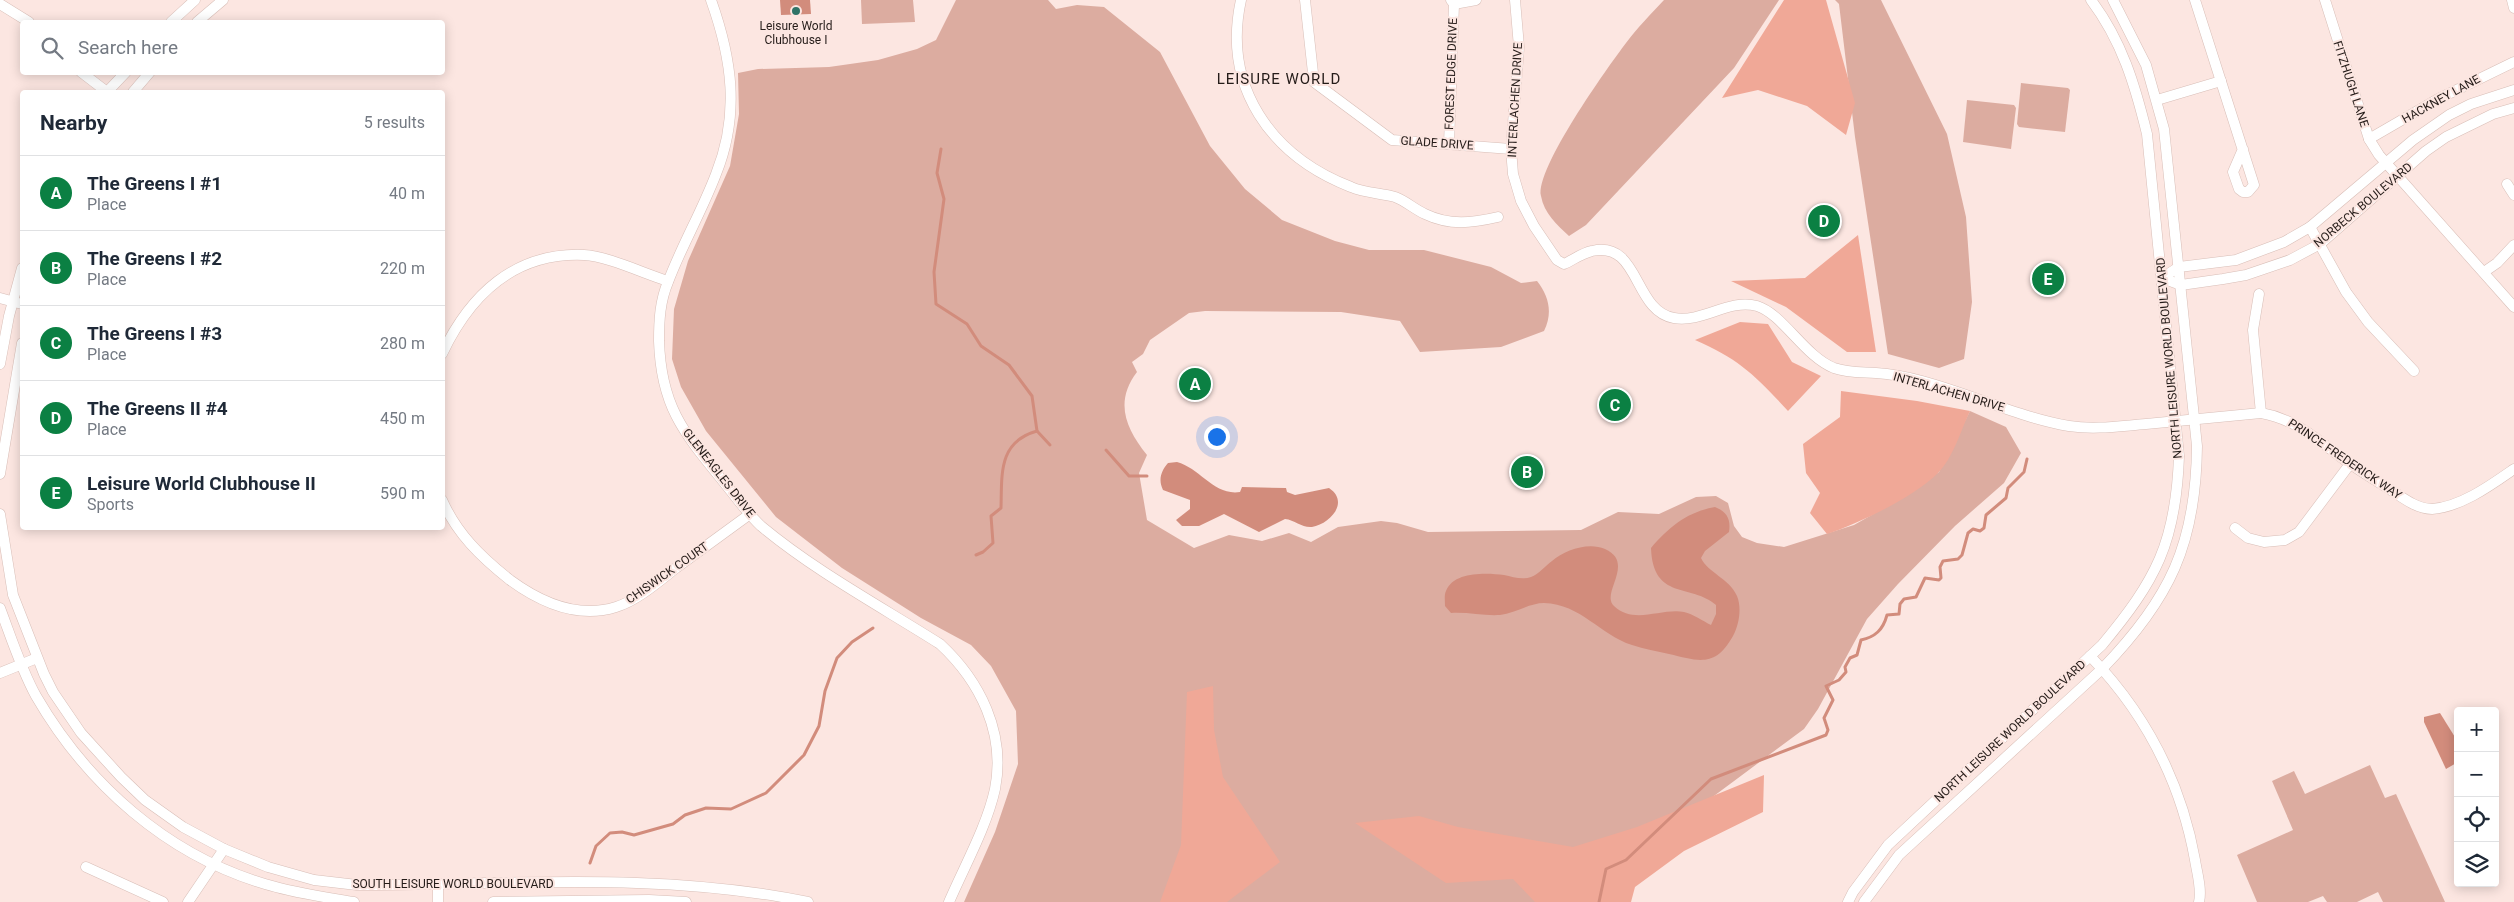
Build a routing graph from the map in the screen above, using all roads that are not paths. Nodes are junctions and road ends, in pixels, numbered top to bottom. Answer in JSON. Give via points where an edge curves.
{"nodes":[{"id":1,"x":195,"y":0,"type":"edge"},
{"id":2,"x":223,"y":0,"type":"edge"},
{"id":3,"x":711,"y":0,"type":"edge"},
{"id":4,"x":1241,"y":0,"type":"edge"},
{"id":5,"x":1304,"y":0,"type":"edge"},
{"id":6,"x":1476,"y":0,"type":"edge"},
{"id":7,"x":1515,"y":0,"type":"edge"},
{"id":8,"x":2091,"y":0,"type":"edge"},
{"id":9,"x":2113,"y":0,"type":"edge"},
{"id":10,"x":2195,"y":0,"type":"edge"},
{"id":11,"x":2325,"y":0,"type":"edge"},
{"id":12,"x":2512,"y":0,"type":"edge"},
{"id":13,"x":1452,"y":2,"type":"edge"},
{"id":14,"x":0,"y":4,"type":"edge"},
{"id":15,"x":2514,"y":8,"type":"edge"},
{"id":16,"x":27,"y":20,"type":"edge"},
{"id":17,"x":173,"y":20,"type":"edge"},
{"id":18,"x":199,"y":20,"type":"edge"},
{"id":19,"x":2514,"y":62,"type":"edge"},
{"id":20,"x":85,"y":75,"type":"edge"},
{"id":21,"x":123,"y":75,"type":"edge"},
{"id":22,"x":147,"y":75,"type":"edge"},
{"id":23,"x":2221,"y":81,"type":"junction"},
{"id":24,"x":104,"y":90,"type":"edge"},
{"id":25,"x":109,"y":90,"type":"edge"},
{"id":26,"x":135,"y":90,"type":"edge"},
{"id":27,"x":2514,"y":90,"type":"edge"},
{"id":28,"x":2157,"y":100,"type":"junction"},
{"id":29,"x":2514,"y":108,"type":"edge"},
{"id":30,"x":2369,"y":139,"type":"junction"},
{"id":31,"x":1449,"y":144,"type":"junction"},
{"id":32,"x":1511,"y":149,"type":"junction"},
{"id":33,"x":2243,"y":149,"type":"dead end"},
{"id":34,"x":2387,"y":163,"type":"junction"},
{"id":35,"x":2399,"y":176,"type":"junction"},
{"id":36,"x":2507,"y":184,"type":"dead end"},
{"id":37,"x":2514,"y":195,"type":"edge"},
{"id":38,"x":1498,"y":217,"type":"dead end"},
{"id":39,"x":2310,"y":227,"type":"junction"},
{"id":40,"x":2320,"y":244,"type":"junction"},
{"id":41,"x":2514,"y":245,"type":"edge"},
{"id":42,"x":2179,"y":267,"type":"junction"},
{"id":43,"x":2484,"y":272,"type":"junction"},
{"id":44,"x":2162,"y":278,"type":"junction"},
{"id":45,"x":668,"y":281,"type":"junction"},
{"id":46,"x":20,"y":282,"type":"edge"},
{"id":47,"x":2181,"y":284,"type":"junction"},
{"id":48,"x":2259,"y":294,"type":"dead end"},
{"id":49,"x":0,"y":298,"type":"edge"},
{"id":50,"x":17,"y":303,"type":"edge"},
{"id":51,"x":2514,"y":307,"type":"edge"},
{"id":52,"x":445,"y":348,"type":"edge"},
{"id":53,"x":20,"y":355,"type":"edge"},
{"id":54,"x":0,"y":364,"type":"edge"},
{"id":55,"x":2414,"y":371,"type":"dead end"},
{"id":56,"x":2261,"y":413,"type":"junction"},
{"id":57,"x":2194,"y":419,"type":"junction"},
{"id":58,"x":2177,"y":421,"type":"junction"},
{"id":59,"x":2350,"y":464,"type":"junction"},
{"id":60,"x":2514,"y":469,"type":"edge"},
{"id":61,"x":0,"y":474,"type":"edge"},
{"id":62,"x":445,"y":507,"type":"edge"},
{"id":63,"x":0,"y":514,"type":"edge"},
{"id":64,"x":750,"y":514,"type":"junction"},
{"id":65,"x":2235,"y":528,"type":"dead end"},
{"id":66,"x":0,"y":608,"type":"edge"},
{"id":67,"x":2090,"y":656,"type":"junction"},
{"id":68,"x":37,"y":658,"type":"junction"},
{"id":69,"x":22,"y":664,"type":"junction"},
{"id":70,"x":2102,"y":669,"type":"junction"},
{"id":71,"x":0,"y":673,"type":"edge"},
{"id":72,"x":224,"y":849,"type":"junction"},
{"id":73,"x":214,"y":864,"type":"junction"},
{"id":74,"x":86,"y":867,"type":"dead end"},
{"id":75,"x":676,"y":884,"type":"junction"},
{"id":76,"x":438,"y":885,"type":"junction"},
{"id":77,"x":674,"y":901,"type":"edge"},
{"id":78,"x":163,"y":902,"type":"edge"},
{"id":79,"x":188,"y":902,"type":"edge"},
{"id":80,"x":354,"y":902,"type":"edge"},
{"id":81,"x":438,"y":902,"type":"edge"},
{"id":82,"x":493,"y":902,"type":"edge"},
{"id":83,"x":686,"y":902,"type":"edge"},
{"id":84,"x":808,"y":902,"type":"edge"},
{"id":85,"x":949,"y":902,"type":"edge"},
{"id":86,"x":1848,"y":902,"type":"edge"},
{"id":87,"x":1864,"y":902,"type":"edge"},
{"id":88,"x":2199,"y":902,"type":"edge"}],
"edges":[{"from":1,"to":17,"type":"street"},
{"from":2,"to":18,"type":"street"},
{"from":3,"to":45,"type":"street","name":"GLENEAGLES DRIVE","via":[[728,57],[731,94],[727,136],[717,172]]},
{"from":4,"to":38,"type":"street","via":[[1236,47],[1246,89],[1267,128],[1296,158],[1350,187],[1400,199],[1424,214],[1444,221],[1466,224]]},
{"from":5,"to":31,"type":"street","name":"GLADE DRIVE","via":[[1314,82],[1392,140]]},
{"from":6,"to":13,"type":"street","name":"FOREST EDGE DRIVE"},
{"from":7,"to":32,"type":"street","name":"INTERLACHEN DRIVE","via":[[1519,47]]},
{"from":8,"to":44,"type":"street","name":"NORTH LEISURE WORLD BOULEVARD","via":[[2123,52],[2147,134]]},
{"from":9,"to":28,"type":"street","name":"NORTH LEISURE WORLD BOULEVARD","via":[[2146,64]]},
{"from":10,"to":23,"type":"street"},
{"from":11,"to":30,"type":"street","name":"FITZHUGH LANE"},
{"from":12,"to":15,"type":"street"},
{"from":13,"to":31,"type":"street","name":"FOREST EDGE DRIVE"},
{"from":14,"to":16,"type":"street"},
{"from":19,"to":30,"type":"street","name":"HACKNEY LANE","via":[[2438,98]]},
{"from":20,"to":24,"type":"street"},
{"from":21,"to":25,"type":"street"},
{"from":22,"to":26,"type":"street"},
{"from":23,"to":28,"type":"street"},
{"from":23,"to":33,"type":"street"},
{"from":27,"to":34,"type":"street","name":"NORBECK BOULEVARD","via":[[2448,115]]},
{"from":28,"to":42,"type":"street","name":"NORTH LEISURE WORLD BOULEVARD","via":[[2164,129]]},
{"from":29,"to":35,"type":"street","name":"NORBECK BOULEVARD","via":[[2485,117],[2446,136]]},
{"from":30,"to":34,"type":"street","name":"FITZHUGH LANE"},
{"from":31,"to":32,"type":"street","name":"GLADE DRIVE"},
{"from":32,"to":58,"type":"street","name":"INTERLACHEN DRIVE","via":[[1513,174],[1521,201],[1557,260],[1564,264],[1592,250],[1615,252],[1628,263],[1654,307],[1673,318],[1688,320],[1737,306],[1757,306],[1770,312],[1815,358],[1834,368],[1923,382],[2071,426],[2098,428]]},
{"from":34,"to":35,"type":"street"},
{"from":34,"to":39,"type":"street","name":"NORBECK BOULEVARD"},
{"from":35,"to":40,"type":"street","name":"NORBECK BOULEVARD"},
{"from":35,"to":43,"type":"street"},
{"from":36,"to":37,"type":"street"},
{"from":39,"to":40,"type":"street"},
{"from":39,"to":42,"type":"street","name":"NORBECK BOULEVARD","via":[[2284,242],[2236,260]]},
{"from":40,"to":47,"type":"street","name":"NORBECK BOULEVARD","via":[[2290,260],[2246,275]]},
{"from":40,"to":55,"type":"street","via":[[2346,292],[2368,322]]},
{"from":41,"to":43,"type":"street"},
{"from":42,"to":44,"type":"street","name":"NORBECK BOULEVARD"},
{"from":42,"to":47,"type":"street","name":"NORTH LEISURE WORLD BOULEVARD"},
{"from":43,"to":51,"type":"street"},
{"from":44,"to":47,"type":"street","name":"NORBECK BOULEVARD"},
{"from":44,"to":58,"type":"street","name":"NORTH LEISURE WORLD BOULEVARD"},
{"from":45,"to":52,"type":"street","via":[[585,255],[542,261],[497,280],[472,304]]},
{"from":45,"to":64,"type":"street","name":"GLENEAGLES DRIVE","via":[[659,330],[660,368],[666,394],[681,425]]},
{"from":46,"to":50,"type":"street"},
{"from":47,"to":57,"type":"street","name":"NORTH LEISURE WORLD BOULEVARD"},
{"from":48,"to":56,"type":"street","via":[[2253,330]]},
{"from":49,"to":50,"type":"street"},
{"from":50,"to":54,"type":"street"},
{"from":53,"to":61,"type":"street"},
{"from":56,"to":57,"type":"street","name":"PRINCE FREDERICK WAY"},
{"from":56,"to":59,"type":"street","name":"PRINCE FREDERICK WAY","via":[[2298,425]]},
{"from":57,"to":58,"type":"street","name":"INTERLACHEN DRIVE"},
{"from":57,"to":70,"type":"street","name":"NORTH LEISURE WORLD BOULEVARD","via":[[2197,446],[2194,499],[2181,556],[2144,622]]},
{"from":58,"to":67,"type":"street","name":"NORTH LEISURE WORLD BOULEVARD","via":[[2176,499],[2164,548],[2152,578],[2129,613]]},
{"from":59,"to":60,"type":"street","name":"PRINCE FREDERICK WAY","via":[[2410,503],[2426,508],[2446,506],[2463,499]]},
{"from":59,"to":65,"type":"street","via":[[2299,532],[2285,540],[2264,542],[2248,538]]},
{"from":62,"to":64,"type":"street","name":"CHISWICK COURT","via":[[468,544],[522,588],[548,604],[594,611],[616,607],[638,596]]},
{"from":63,"to":68,"type":"street","name":"SOUTH LEISURE WORLD BOULEVARD","via":[[13,594]]},
{"from":64,"to":85,"type":"street","name":"GLENEAGLES DRIVE","via":[[787,547],[940,644],[957,660],[982,696],[993,724],[998,759],[995,790]]},
{"from":66,"to":69,"type":"street","name":"SOUTH LEISURE WORLD BOULEVARD"},
{"from":67,"to":70,"type":"street"},
{"from":67,"to":86,"type":"street","name":"NORTH LEISURE WORLD BOULEVARD","via":[[1888,845]]},
{"from":68,"to":69,"type":"street"},
{"from":68,"to":72,"type":"street","name":"SOUTH LEISURE WORLD BOULEVARD","via":[[53,692],[81,733],[121,777],[145,800]]},
{"from":69,"to":71,"type":"street"},
{"from":69,"to":73,"type":"street","name":"SOUTH LEISURE WORLD BOULEVARD","via":[[36,695],[69,745],[107,790],[173,842]]},
{"from":70,"to":87,"type":"street","name":"NORTH LEISURE WORLD BOULEVARD","via":[[1899,855]]},
{"from":70,"to":88,"type":"street","via":[[2143,722],[2173,783],[2187,820],[2198,874]]},
{"from":72,"to":73,"type":"street"},
{"from":72,"to":76,"type":"street","name":"SOUTH LEISURE WORLD BOULEVARD","via":[[268,867],[314,880],[357,886]]},
{"from":73,"to":79,"type":"street"},
{"from":73,"to":80,"type":"street","name":"SOUTH LEISURE WORLD BOULEVARD","via":[[279,888]]},
{"from":74,"to":78,"type":"street"},
{"from":75,"to":76,"type":"street","name":"SOUTH LEISURE WORLD BOULEVARD"},
{"from":75,"to":77,"type":"street"},
{"from":75,"to":84,"type":"street","name":"SOUTH LEISURE WORLD BOULEVARD","via":[[752,891]]},
{"from":76,"to":81,"type":"street"},
{"from":77,"to":82,"type":"street","name":"SOUTH LEISURE WORLD BOULEVARD"},
{"from":77,"to":83,"type":"street","name":"SOUTH LEISURE WORLD BOULEVARD"}]}
